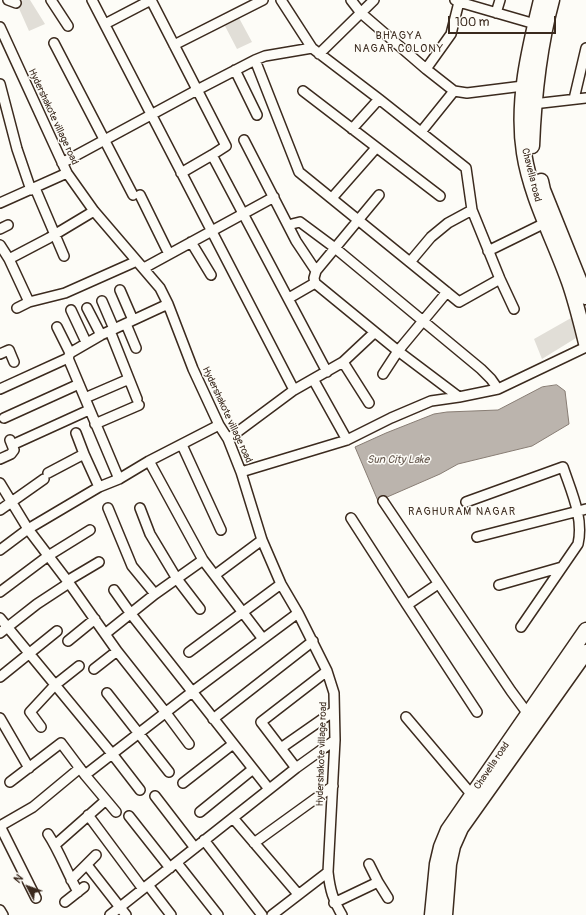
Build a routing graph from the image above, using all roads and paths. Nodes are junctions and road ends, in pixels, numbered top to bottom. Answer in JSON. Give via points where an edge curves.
{"nodes":[{"id":1,"x":51,"y":0,"type":"edge"},
{"id":2,"x":92,"y":0,"type":"edge"},
{"id":3,"x":151,"y":0,"type":"edge"},
{"id":4,"x":263,"y":0,"type":"edge"},
{"id":5,"x":281,"y":0,"type":"edge"},
{"id":6,"x":351,"y":0,"type":"edge"},
{"id":7,"x":374,"y":0,"type":"edge"},
{"id":8,"x":500,"y":0,"type":"edge"},
{"id":9,"x":541,"y":0,"type":"edge"},
{"id":10,"x":552,"y":0,"type":"edge"},
{"id":11,"x":457,"y":1,"type":"edge"},
{"id":12,"x":361,"y":13,"type":"junction"},
{"id":13,"x":496,"y":13,"type":"junction"},
{"id":14,"x":106,"y":24,"type":"junction"},
{"id":15,"x":535,"y":24,"type":"junction"},
{"id":16,"x":68,"y":26,"type":"dead end"},
{"id":17,"x":0,"y":27,"type":"edge"},
{"id":18,"x":54,"y":43,"type":"dead end"},
{"id":19,"x":174,"y":45,"type":"junction"},
{"id":20,"x":586,"y":48,"type":"edge"},
{"id":21,"x":316,"y":51,"type":"junction"},
{"id":22,"x":255,"y":60,"type":"junction"},
{"id":23,"x":426,"y":69,"type":"junction"},
{"id":24,"x":235,"y":70,"type":"junction"},
{"id":25,"x":523,"y":86,"type":"junction"},
{"id":26,"x":0,"y":88,"type":"edge"},
{"id":27,"x":196,"y":90,"type":"junction"},
{"id":28,"x":303,"y":91,"type":"dead end"},
{"id":29,"x":454,"y":91,"type":"junction"},
{"id":30,"x":586,"y":98,"type":"edge"},
{"id":31,"x":379,"y":99,"type":"junction"},
{"id":32,"x":574,"y":99,"type":"junction"},
{"id":33,"x":533,"y":104,"type":"junction"},
{"id":34,"x":4,"y":115,"type":"edge"},
{"id":35,"x":151,"y":115,"type":"junction"},
{"id":36,"x":257,"y":115,"type":"dead end"},
{"id":37,"x":352,"y":129,"type":"junction"},
{"id":38,"x":421,"y":132,"type":"junction"},
{"id":39,"x":104,"y":140,"type":"junction"},
{"id":40,"x":244,"y":140,"type":"dead end"},
{"id":41,"x":376,"y":148,"type":"junction"},
{"id":42,"x":212,"y":155,"type":"junction"},
{"id":43,"x":62,"y":163,"type":"junction"},
{"id":44,"x":67,"y":173,"type":"junction"},
{"id":45,"x":181,"y":173,"type":"junction"},
{"id":46,"x":33,"y":189,"type":"junction"},
{"id":47,"x":379,"y":195,"type":"dead end"},
{"id":48,"x":440,"y":196,"type":"dead end"},
{"id":49,"x":274,"y":197,"type":"junction"},
{"id":50,"x":332,"y":198,"type":"junction"},
{"id":51,"x":0,"y":204,"type":"edge"},
{"id":52,"x":472,"y":210,"type":"junction"},
{"id":53,"x":94,"y":211,"type":"junction"},
{"id":54,"x":244,"y":213,"type":"junction"},
{"id":55,"x":358,"y":219,"type":"junction"},
{"id":56,"x":545,"y":223,"type":"junction"},
{"id":57,"x":288,"y":225,"type":"junction"},
{"id":58,"x":211,"y":231,"type":"junction"},
{"id":59,"x":54,"y":234,"type":"junction"},
{"id":60,"x":191,"y":242,"type":"junction"},
{"id":61,"x":0,"y":245,"type":"edge"},
{"id":62,"x":334,"y":248,"type":"junction"},
{"id":63,"x":488,"y":251,"type":"junction"},
{"id":64,"x":169,"y":254,"type":"junction"},
{"id":65,"x":64,"y":256,"type":"dead end"},
{"id":66,"x":9,"y":260,"type":"junction"},
{"id":67,"x":137,"y":261,"type":"junction"},
{"id":68,"x":410,"y":262,"type":"junction"},
{"id":69,"x":144,"y":268,"type":"junction"},
{"id":70,"x":316,"y":271,"type":"junction"},
{"id":71,"x":211,"y":275,"type":"dead end"},
{"id":72,"x":500,"y":279,"type":"junction"},
{"id":73,"x":315,"y":283,"type":"junction"},
{"id":74,"x":120,"y":290,"type":"dead end"},
{"id":75,"x":447,"y":292,"type":"junction"},
{"id":76,"x":586,"y":296,"type":"edge"},
{"id":77,"x":289,"y":298,"type":"junction"},
{"id":78,"x":102,"y":301,"type":"dead end"},
{"id":79,"x":29,"y":302,"type":"junction"},
{"id":80,"x":168,"y":304,"type":"junction"},
{"id":81,"x":17,"y":308,"type":"dead end"},
{"id":82,"x":87,"y":308,"type":"dead end"},
{"id":83,"x":514,"y":309,"type":"dead end"},
{"id":84,"x":71,"y":310,"type":"dead end"},
{"id":85,"x":422,"y":321,"type":"junction"},
{"id":86,"x":130,"y":322,"type":"junction"},
{"id":87,"x":57,"y":327,"type":"dead end"},
{"id":88,"x":112,"y":330,"type":"junction"},
{"id":89,"x":375,"y":332,"type":"junction"},
{"id":90,"x":101,"y":335,"type":"junction"},
{"id":91,"x":86,"y":342,"type":"junction"},
{"id":92,"x":586,"y":343,"type":"edge"},
{"id":93,"x":586,"y":347,"type":"edge"},
{"id":94,"x":136,"y":348,"type":"dead end"},
{"id":95,"x":398,"y":351,"type":"junction"},
{"id":96,"x":0,"y":354,"type":"edge"},
{"id":97,"x":69,"y":356,"type":"junction"},
{"id":98,"x":14,"y":362,"type":"dead end"},
{"id":99,"x":343,"y":362,"type":"junction"},
{"id":100,"x":327,"y":372,"type":"junction"},
{"id":101,"x":383,"y":374,"type":"dead end"},
{"id":102,"x":129,"y":379,"type":"junction"},
{"id":103,"x":314,"y":380,"type":"junction"},
{"id":104,"x":79,"y":384,"type":"junction"},
{"id":105,"x":0,"y":389,"type":"edge"},
{"id":106,"x":498,"y":389,"type":"junction"},
{"id":107,"x":294,"y":390,"type":"junction"},
{"id":108,"x":459,"y":397,"type":"junction"},
{"id":109,"x":84,"y":398,"type":"junction"},
{"id":110,"x":369,"y":403,"type":"dead end"},
{"id":111,"x":89,"y":410,"type":"junction"},
{"id":112,"x":4,"y":418,"type":"dead end"},
{"id":113,"x":95,"y":424,"type":"junction"},
{"id":114,"x":219,"y":425,"type":"junction"},
{"id":115,"x":76,"y":433,"type":"dead end"},
{"id":116,"x":228,"y":439,"type":"junction"},
{"id":117,"x":347,"y":440,"type":"junction"},
{"id":118,"x":182,"y":445,"type":"junction"},
{"id":119,"x":84,"y":454,"type":"junction"},
{"id":120,"x":0,"y":459,"type":"edge"},
{"id":121,"x":149,"y":461,"type":"junction"},
{"id":122,"x":241,"y":472,"type":"junction"},
{"id":123,"x":119,"y":479,"type":"junction"},
{"id":124,"x":0,"y":483,"type":"edge"},
{"id":125,"x":99,"y":488,"type":"junction"},
{"id":126,"x":383,"y":501,"type":"dead end"},
{"id":127,"x":11,"y":502,"type":"junction"},
{"id":128,"x":466,"y":502,"type":"dead end"},
{"id":129,"x":108,"y":508,"type":"dead end"},
{"id":130,"x":140,"y":508,"type":"dead end"},
{"id":131,"x":0,"y":510,"type":"edge"},
{"id":132,"x":582,"y":510,"type":"edge"},
{"id":133,"x":351,"y":518,"type":"dead end"},
{"id":134,"x":28,"y":529,"type":"junction"},
{"id":135,"x":90,"y":530,"type":"dead end"},
{"id":136,"x":221,"y":530,"type":"dead end"},
{"id":137,"x":477,"y":537,"type":"dead end"},
{"id":138,"x":262,"y":540,"type":"junction"},
{"id":139,"x":0,"y":550,"type":"edge"},
{"id":140,"x":48,"y":556,"type":"junction"},
{"id":141,"x":202,"y":560,"type":"junction"},
{"id":142,"x":99,"y":562,"type":"dead end"},
{"id":143,"x":562,"y":567,"type":"junction"},
{"id":144,"x":215,"y":576,"type":"junction"},
{"id":145,"x":176,"y":579,"type":"junction"},
{"id":146,"x":68,"y":582,"type":"junction"},
{"id":147,"x":280,"y":584,"type":"junction"},
{"id":148,"x":438,"y":584,"type":"junction"},
{"id":149,"x":499,"y":585,"type":"dead end"},
{"id":150,"x":114,"y":590,"type":"dead end"},
{"id":151,"x":0,"y":592,"type":"edge"},
{"id":152,"x":155,"y":594,"type":"junction"},
{"id":153,"x":407,"y":605,"type":"junction"},
{"id":154,"x":200,"y":609,"type":"dead end"},
{"id":155,"x":243,"y":612,"type":"junction"},
{"id":156,"x":298,"y":613,"type":"junction"},
{"id":157,"x":130,"y":614,"type":"junction"},
{"id":158,"x":0,"y":618,"type":"edge"},
{"id":159,"x":95,"y":619,"type":"junction"},
{"id":160,"x":8,"y":627,"type":"junction"},
{"id":161,"x":521,"y":627,"type":"dead end"},
{"id":162,"x":586,"y":630,"type":"edge"},
{"id":163,"x":57,"y":631,"type":"dead end"},
{"id":164,"x":0,"y":633,"type":"edge"},
{"id":165,"x":105,"y":634,"type":"junction"},
{"id":166,"x":263,"y":640,"type":"junction"},
{"id":167,"x":68,"y":641,"type":"dead end"},
{"id":168,"x":313,"y":642,"type":"junction"},
{"id":169,"x":116,"y":651,"type":"junction"},
{"id":170,"x":189,"y":652,"type":"dead end"},
{"id":171,"x":586,"y":652,"type":"edge"},
{"id":172,"x":29,"y":654,"type":"junction"},
{"id":173,"x":79,"y":666,"type":"dead end"},
{"id":174,"x":94,"y":669,"type":"dead end"},
{"id":175,"x":327,"y":671,"type":"junction"},
{"id":176,"x":0,"y":677,"type":"edge"},
{"id":177,"x":55,"y":686,"type":"junction"},
{"id":178,"x":192,"y":692,"type":"junction"},
{"id":179,"x":107,"y":693,"type":"dead end"},
{"id":180,"x":334,"y":711,"type":"junction"},
{"id":181,"x":477,"y":712,"type":"dead end"},
{"id":182,"x":166,"y":713,"type":"junction"},
{"id":183,"x":406,"y":717,"type":"dead end"},
{"id":184,"x":533,"y":717,"type":"junction"},
{"id":185,"x":0,"y":718,"type":"edge"},
{"id":186,"x":213,"y":719,"type":"junction"},
{"id":187,"x":41,"y":727,"type":"dead end"},
{"id":188,"x":138,"y":734,"type":"junction"},
{"id":189,"x":335,"y":740,"type":"junction"},
{"id":190,"x":189,"y":744,"type":"dead end"},
{"id":191,"x":233,"y":744,"type":"junction"},
{"id":192,"x":281,"y":748,"type":"junction"},
{"id":193,"x":112,"y":755,"type":"junction"},
{"id":194,"x":30,"y":768,"type":"junction"},
{"id":195,"x":296,"y":768,"type":"junction"},
{"id":196,"x":253,"y":769,"type":"junction"},
{"id":197,"x":83,"y":772,"type":"junction"},
{"id":198,"x":169,"y":772,"type":"dead end"},
{"id":199,"x":10,"y":782,"type":"dead end"},
{"id":200,"x":183,"y":783,"type":"dead end"},
{"id":201,"x":333,"y":786,"type":"junction"},
{"id":202,"x":270,"y":789,"type":"junction"},
{"id":203,"x":140,"y":790,"type":"dead end"},
{"id":204,"x":472,"y":795,"type":"junction"},
{"id":205,"x":155,"y":796,"type":"dead end"},
{"id":206,"x":106,"y":800,"type":"junction"},
{"id":207,"x":116,"y":812,"type":"dead end"},
{"id":208,"x":200,"y":812,"type":"dead end"},
{"id":209,"x":88,"y":815,"type":"junction"},
{"id":210,"x":129,"y":816,"type":"dead end"},
{"id":211,"x":233,"y":818,"type":"junction"},
{"id":212,"x":0,"y":826,"type":"edge"},
{"id":213,"x":48,"y":834,"type":"dead end"},
{"id":214,"x":204,"y":840,"type":"junction"},
{"id":215,"x":254,"y":843,"type":"junction"},
{"id":216,"x":55,"y":845,"type":"junction"},
{"id":217,"x":195,"y":848,"type":"junction"},
{"id":218,"x":96,"y":855,"type":"dead end"},
{"id":219,"x":369,"y":864,"type":"dead end"},
{"id":220,"x":87,"y":865,"type":"junction"},
{"id":221,"x":173,"y":865,"type":"junction"},
{"id":222,"x":328,"y":872,"type":"junction"},
{"id":223,"x":71,"y":880,"type":"junction"},
{"id":224,"x":378,"y":882,"type":"junction"},
{"id":225,"x":146,"y":887,"type":"junction"},
{"id":226,"x":298,"y":894,"type":"junction"},
{"id":227,"x":36,"y":898,"type":"dead end"},
{"id":228,"x":388,"y":898,"type":"dead end"},
{"id":229,"x":65,"y":902,"type":"dead end"},
{"id":230,"x":334,"y":902,"type":"junction"},
{"id":231,"x":120,"y":907,"type":"junction"},
{"id":232,"x":0,"y":910,"type":"edge"},
{"id":233,"x":3,"y":915,"type":"edge"},
{"id":234,"x":110,"y":915,"type":"edge"},
{"id":235,"x":126,"y":915,"type":"edge"},
{"id":236,"x":171,"y":915,"type":"edge"},
{"id":237,"x":218,"y":915,"type":"edge"},
{"id":238,"x":262,"y":915,"type":"edge"},
{"id":239,"x":272,"y":915,"type":"edge"},
{"id":240,"x":342,"y":915,"type":"edge"},
{"id":241,"x":432,"y":915,"type":"edge"},
{"id":242,"x":445,"y":915,"type":"edge"}],
"edges":[{"from":1,"to":16,"type":"street"},
{"from":2,"to":14,"type":"street"},
{"from":3,"to":14,"type":"street"},
{"from":3,"to":19,"type":"street"},
{"from":4,"to":19,"type":"street"},
{"from":5,"to":21,"type":"street"},
{"from":6,"to":12,"type":"street"},
{"from":7,"to":12,"type":"street"},
{"from":8,"to":13,"type":"street"},
{"from":9,"to":15,"type":"highway","name":"Chavella road"},
{"from":10,"to":33,"type":"highway","name":"Chavella road"},
{"from":11,"to":13,"type":"street"},
{"from":11,"to":23,"type":"street","via":[[451,34]]},
{"from":12,"to":21,"type":"street"},
{"from":12,"to":23,"type":"street"},
{"from":13,"to":15,"type":"street"},
{"from":14,"to":35,"type":"street"},
{"from":15,"to":25,"type":"highway","name":"Chavella road"},
{"from":17,"to":43,"type":"street","name":"Hydershakote village road"},
{"from":18,"to":39,"type":"street"},
{"from":19,"to":27,"type":"street"},
{"from":20,"to":32,"type":"street"},
{"from":21,"to":22,"type":"street","via":[[265,56]]},
{"from":21,"to":31,"type":"street"},
{"from":22,"to":24,"type":"street"},
{"from":22,"to":50,"type":"street","via":[[299,172]]},
{"from":23,"to":29,"type":"street"},
{"from":24,"to":27,"type":"street"},
{"from":24,"to":36,"type":"street"},
{"from":25,"to":29,"type":"street","via":[[467,93]]},
{"from":25,"to":56,"type":"highway","name":"Chavella road","via":[[524,153]]},
{"from":26,"to":34,"type":"street"},
{"from":27,"to":35,"type":"street"},
{"from":27,"to":42,"type":"street","via":[[226,146]]},
{"from":28,"to":37,"type":"street"},
{"from":29,"to":38,"type":"street"},
{"from":30,"to":32,"type":"street"},
{"from":31,"to":37,"type":"street"},
{"from":31,"to":38,"type":"street"},
{"from":32,"to":33,"type":"street"},
{"from":33,"to":76,"type":"highway","name":"Chavella road","via":[[532,146],[543,190]]},
{"from":34,"to":46,"type":"street"},
{"from":35,"to":39,"type":"street"},
{"from":35,"to":45,"type":"street"},
{"from":37,"to":41,"type":"street"},
{"from":38,"to":52,"type":"street","via":[[466,168]]},
{"from":39,"to":43,"type":"street"},
{"from":39,"to":64,"type":"street"},
{"from":40,"to":49,"type":"street"},
{"from":41,"to":48,"type":"street"},
{"from":41,"to":50,"type":"street"},
{"from":42,"to":45,"type":"street"},
{"from":42,"to":54,"type":"street"},
{"from":43,"to":44,"type":"street","name":"Hydershakote village road"},
{"from":44,"to":46,"type":"street"},
{"from":44,"to":53,"type":"street","name":"Hydershakote village road"},
{"from":45,"to":58,"type":"street"},
{"from":46,"to":51,"type":"street"},
{"from":46,"to":59,"type":"street"},
{"from":47,"to":55,"type":"street"},
{"from":49,"to":54,"type":"street"},
{"from":49,"to":57,"type":"street"},
{"from":50,"to":55,"type":"street"},
{"from":52,"to":63,"type":"street"},
{"from":52,"to":68,"type":"street","via":[[448,223],[431,237]]},
{"from":53,"to":59,"type":"street"},
{"from":53,"to":67,"type":"street","name":"Hydershakote village road"},
{"from":54,"to":58,"type":"street"},
{"from":54,"to":77,"type":"street"},
{"from":55,"to":62,"type":"street"},
{"from":55,"to":68,"type":"street"},
{"from":56,"to":63,"type":"street"},
{"from":56,"to":92,"type":"highway","name":"Chavella road","via":[[569,281]]},
{"from":57,"to":62,"type":"street","via":[[300,222]]},
{"from":57,"to":70,"type":"street"},
{"from":58,"to":60,"type":"street"},
{"from":58,"to":107,"type":"street"},
{"from":59,"to":65,"type":"street"},
{"from":59,"to":66,"type":"street"},
{"from":60,"to":64,"type":"street"},
{"from":60,"to":71,"type":"street"},
{"from":61,"to":66,"type":"street"},
{"from":62,"to":70,"type":"street"},
{"from":62,"to":85,"type":"street"},
{"from":63,"to":72,"type":"street"},
{"from":64,"to":69,"type":"street"},
{"from":66,"to":79,"type":"street"},
{"from":67,"to":69,"type":"street","name":"Hydershakote village road"},
{"from":67,"to":79,"type":"street","via":[[65,293]]},
{"from":68,"to":75,"type":"street"},
{"from":69,"to":80,"type":"street","name":"Hydershakote village road","via":[[160,288]]},
{"from":70,"to":73,"type":"street"},
{"from":72,"to":75,"type":"street","via":[[459,302]]},
{"from":72,"to":83,"type":"street"},
{"from":73,"to":77,"type":"street"},
{"from":73,"to":89,"type":"street"},
{"from":74,"to":86,"type":"street"},
{"from":75,"to":85,"type":"street"},
{"from":77,"to":100,"type":"street"},
{"from":78,"to":88,"type":"street"},
{"from":79,"to":81,"type":"street"},
{"from":80,"to":86,"type":"street"},
{"from":80,"to":114,"type":"street","name":"Hydershakote village road","via":[[193,369]]},
{"from":82,"to":90,"type":"street"},
{"from":84,"to":91,"type":"street"},
{"from":85,"to":95,"type":"street"},
{"from":85,"to":106,"type":"street","via":[[481,369]]},
{"from":86,"to":88,"type":"street"},
{"from":86,"to":94,"type":"street"},
{"from":87,"to":97,"type":"street"},
{"from":88,"to":90,"type":"street"},
{"from":88,"to":102,"type":"street"},
{"from":89,"to":95,"type":"street"},
{"from":89,"to":99,"type":"street"},
{"from":90,"to":91,"type":"street"},
{"from":91,"to":97,"type":"street"},
{"from":93,"to":106,"type":"street"},
{"from":95,"to":101,"type":"street"},
{"from":95,"to":108,"type":"street"},
{"from":96,"to":98,"type":"street","via":[[8,350]]},
{"from":97,"to":104,"type":"street"},
{"from":97,"to":105,"type":"street"},
{"from":99,"to":100,"type":"street"},
{"from":99,"to":110,"type":"street"},
{"from":100,"to":103,"type":"street"},
{"from":102,"to":109,"type":"street"},
{"from":102,"to":113,"type":"street","via":[[138,402]]},
{"from":103,"to":107,"type":"street"},
{"from":103,"to":117,"type":"street"},
{"from":104,"to":109,"type":"street"},
{"from":104,"to":112,"type":"street"},
{"from":106,"to":108,"type":"street"},
{"from":107,"to":116,"type":"street"},
{"from":108,"to":117,"type":"street","via":[[431,401]]},
{"from":109,"to":111,"type":"street"},
{"from":111,"to":113,"type":"street"},
{"from":111,"to":120,"type":"street","via":[[11,442],[14,450]]},
{"from":113,"to":123,"type":"street"},
{"from":114,"to":116,"type":"street","name":"Hydershakote village road"},
{"from":114,"to":118,"type":"street"},
{"from":115,"to":119,"type":"street"},
{"from":116,"to":122,"type":"street","name":"Hydershakote village road"},
{"from":117,"to":122,"type":"street"},
{"from":118,"to":121,"type":"street"},
{"from":118,"to":136,"type":"street"},
{"from":119,"to":125,"type":"street"},
{"from":119,"to":127,"type":"street","via":[[46,476]]},
{"from":121,"to":123,"type":"street"},
{"from":121,"to":141,"type":"street"},
{"from":122,"to":138,"type":"street","name":"Hydershakote village road"},
{"from":123,"to":125,"type":"street"},
{"from":124,"to":127,"type":"street"},
{"from":125,"to":134,"type":"street"},
{"from":126,"to":148,"type":"street"},
{"from":127,"to":131,"type":"street"},
{"from":127,"to":134,"type":"street"},
{"from":128,"to":132,"type":"street","via":[[562,467]]},
{"from":129,"to":152,"type":"street","via":[[132,566]]},
{"from":130,"to":145,"type":"street","via":[[150,534]]},
{"from":132,"to":137,"type":"street"},
{"from":132,"to":143,"type":"street","via":[[578,544]]},
{"from":133,"to":153,"type":"street"},
{"from":134,"to":139,"type":"street"},
{"from":134,"to":140,"type":"street"},
{"from":135,"to":140,"type":"street"},
{"from":138,"to":144,"type":"street"},
{"from":138,"to":147,"type":"street","name":"Hydershakote village road"},
{"from":140,"to":146,"type":"street"},
{"from":140,"to":151,"type":"street"},
{"from":141,"to":144,"type":"street"},
{"from":141,"to":145,"type":"street"},
{"from":142,"to":146,"type":"street"},
{"from":143,"to":149,"type":"street"},
{"from":143,"to":161,"type":"street"},
{"from":144,"to":155,"type":"street"},
{"from":145,"to":152,"type":"street"},
{"from":145,"to":154,"type":"street"},
{"from":146,"to":159,"type":"street"},
{"from":146,"to":160,"type":"street"},
{"from":147,"to":155,"type":"street"},
{"from":147,"to":156,"type":"street","name":"Hydershakote village road"},
{"from":148,"to":153,"type":"street"},
{"from":148,"to":184,"type":"street"},
{"from":150,"to":157,"type":"street"},
{"from":152,"to":157,"type":"street"},
{"from":153,"to":181,"type":"street"},
{"from":155,"to":166,"type":"street"},
{"from":155,"to":170,"type":"street"},
{"from":156,"to":166,"type":"street"},
{"from":156,"to":168,"type":"street","name":"Hydershakote village road"},
{"from":157,"to":165,"type":"street"},
{"from":157,"to":178,"type":"street"},
{"from":158,"to":160,"type":"street"},
{"from":159,"to":165,"type":"street"},
{"from":159,"to":167,"type":"street"},
{"from":160,"to":164,"type":"street"},
{"from":160,"to":172,"type":"street"},
{"from":162,"to":184,"type":"highway","name":"Chavella road"},
{"from":163,"to":172,"type":"street"},
{"from":165,"to":169,"type":"street"},
{"from":166,"to":178,"type":"street"},
{"from":168,"to":175,"type":"street","name":"Hydershakote village road"},
{"from":168,"to":186,"type":"street"},
{"from":169,"to":174,"type":"street"},
{"from":169,"to":182,"type":"street"},
{"from":171,"to":184,"type":"highway","name":"Chavella road"},
{"from":172,"to":176,"type":"street"},
{"from":172,"to":177,"type":"street"},
{"from":173,"to":177,"type":"street"},
{"from":175,"to":180,"type":"street","name":"Hydershakote village road","via":[[334,693]]},
{"from":175,"to":192,"type":"street","via":[[261,722]]},
{"from":177,"to":187,"type":"street","via":[[30,712]]},
{"from":177,"to":193,"type":"street"},
{"from":178,"to":182,"type":"street"},
{"from":178,"to":186,"type":"street"},
{"from":179,"to":188,"type":"street"},
{"from":180,"to":189,"type":"street","name":"Hydershakote village road"},
{"from":180,"to":192,"type":"street"},
{"from":182,"to":188,"type":"street"},
{"from":182,"to":190,"type":"street"},
{"from":183,"to":204,"type":"street"},
{"from":184,"to":204,"type":"highway","name":"Chavella road"},
{"from":184,"to":242,"type":"highway","name":"Chavella road","via":[[461,828],[449,864]]},
{"from":185,"to":194,"type":"street"},
{"from":186,"to":191,"type":"street"},
{"from":188,"to":193,"type":"street"},
{"from":188,"to":198,"type":"street"},
{"from":189,"to":195,"type":"street"},
{"from":189,"to":201,"type":"street","name":"Hydershakote village road"},
{"from":191,"to":196,"type":"street"},
{"from":191,"to":200,"type":"street"},
{"from":192,"to":195,"type":"street"},
{"from":193,"to":197,"type":"street"},
{"from":193,"to":203,"type":"street"},
{"from":194,"to":197,"type":"street","via":[[61,743]]},
{"from":194,"to":199,"type":"street"},
{"from":195,"to":202,"type":"street"},
{"from":196,"to":202,"type":"street"},
{"from":196,"to":208,"type":"street"},
{"from":197,"to":206,"type":"street"},
{"from":197,"to":212,"type":"street","via":[[33,807]]},
{"from":201,"to":215,"type":"street"},
{"from":201,"to":222,"type":"street","name":"Hydershakote village road"},
{"from":202,"to":211,"type":"street"},
{"from":204,"to":241,"type":"highway","name":"Chavella road","via":[[448,830],[441,847]]},
{"from":205,"to":217,"type":"street"},
{"from":206,"to":207,"type":"street"},
{"from":206,"to":209,"type":"street"},
{"from":209,"to":216,"type":"street"},
{"from":209,"to":225,"type":"street"},
{"from":210,"to":221,"type":"street"},
{"from":211,"to":214,"type":"street"},
{"from":211,"to":215,"type":"street"},
{"from":212,"to":227,"type":"street"},
{"from":213,"to":216,"type":"street"},
{"from":214,"to":217,"type":"street"},
{"from":214,"to":238,"type":"street"},
{"from":215,"to":226,"type":"street"},
{"from":216,"to":223,"type":"street"},
{"from":217,"to":221,"type":"street"},
{"from":218,"to":220,"type":"street"},
{"from":219,"to":224,"type":"street"},
{"from":220,"to":223,"type":"street"},
{"from":220,"to":231,"type":"street"},
{"from":221,"to":225,"type":"street"},
{"from":221,"to":237,"type":"street"},
{"from":222,"to":226,"type":"street"},
{"from":222,"to":230,"type":"street","name":"Hydershakote village road"},
{"from":223,"to":229,"type":"street","via":[[81,890]]},
{"from":224,"to":228,"type":"street"},
{"from":224,"to":230,"type":"street"},
{"from":225,"to":231,"type":"street"},
{"from":225,"to":236,"type":"street"},
{"from":226,"to":239,"type":"street"},
{"from":230,"to":240,"type":"street","name":"Hydershakote village road"},
{"from":231,"to":234,"type":"street"},
{"from":231,"to":235,"type":"street"},
{"from":232,"to":233,"type":"street"}]}
